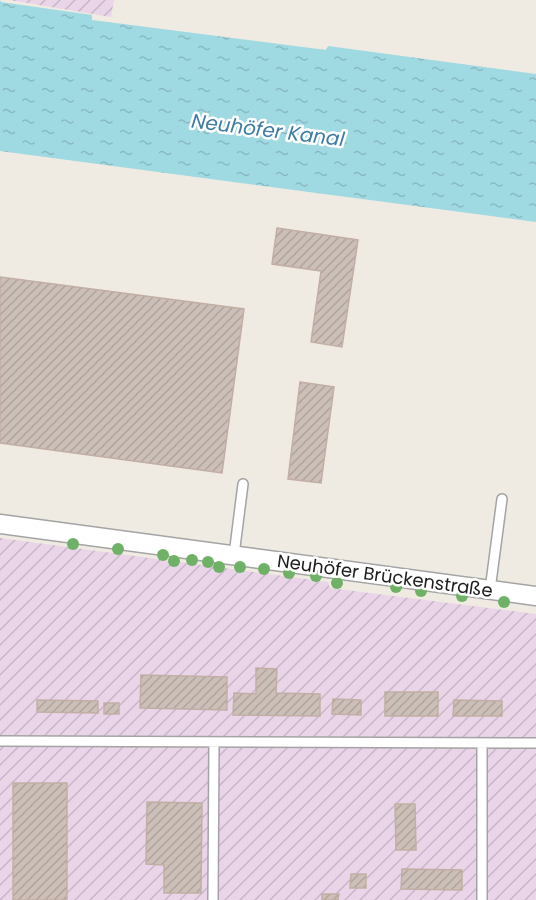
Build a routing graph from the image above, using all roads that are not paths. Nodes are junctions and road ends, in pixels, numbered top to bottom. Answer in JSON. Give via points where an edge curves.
{"nodes":[{"id":1,"x":243,"y":483,"type":"dead end"},
{"id":2,"x":502,"y":499,"type":"dead end"},
{"id":3,"x":0,"y":524,"type":"edge"},
{"id":4,"x":234,"y":555,"type":"junction"},
{"id":5,"x":490,"y":590,"type":"junction"},
{"id":6,"x":536,"y":596,"type":"edge"},
{"id":7,"x":0,"y":741,"type":"edge"},
{"id":8,"x":214,"y":742,"type":"junction"},
{"id":9,"x":482,"y":743,"type":"junction"},
{"id":10,"x":536,"y":743,"type":"edge"},
{"id":11,"x":213,"y":900,"type":"edge"},
{"id":12,"x":482,"y":900,"type":"edge"}],
"edges":[{"from":1,"to":4,"type":"lane"},
{"from":2,"to":5,"type":"lane"},
{"from":3,"to":4,"type":"street","name":"Neuhöfer Brückenstraße"},
{"from":4,"to":5,"type":"street","name":"Neuhöfer Brückenstraße"},
{"from":5,"to":6,"type":"street","name":"Neuhöfer Brückenstraße"},
{"from":7,"to":8,"type":"lane"},
{"from":8,"to":9,"type":"lane"},
{"from":8,"to":11,"type":"lane"},
{"from":9,"to":10,"type":"lane"},
{"from":9,"to":12,"type":"lane"}]}
